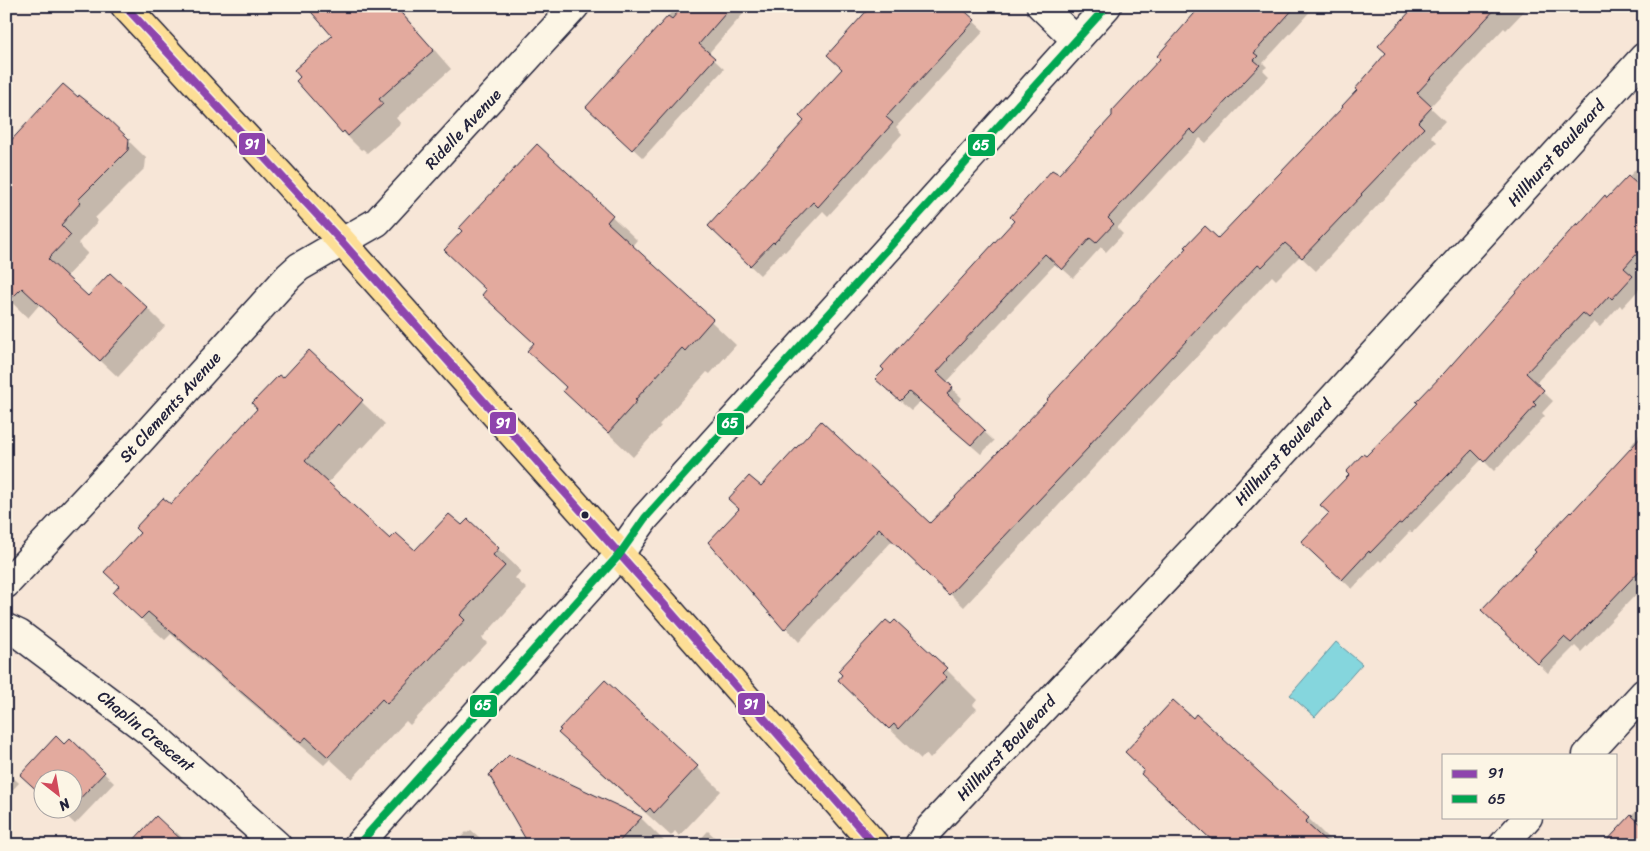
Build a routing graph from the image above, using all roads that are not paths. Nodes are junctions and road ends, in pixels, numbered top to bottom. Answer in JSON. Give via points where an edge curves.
{"nodes":[{"id":1,"x":125,"y":6,"type":"edge"},
{"id":2,"x":575,"y":6,"type":"edge"},
{"id":3,"x":1041,"y":6,"type":"edge"},
{"id":4,"x":1107,"y":6,"type":"edge"},
{"id":5,"x":1076,"y":40,"type":"junction"},
{"id":6,"x":1644,"y":57,"type":"edge"},
{"id":7,"x":343,"y":243,"type":"junction"},
{"id":8,"x":619,"y":555,"type":"junction"},
{"id":9,"x":6,"y":584,"type":"edge"},
{"id":10,"x":6,"y":628,"type":"edge"},
{"id":11,"x":1644,"y":693,"type":"edge"},
{"id":12,"x":1588,"y":754,"type":"edge"},
{"id":13,"x":1527,"y":818,"type":"edge"},
{"id":14,"x":277,"y":845,"type":"edge"},
{"id":15,"x":358,"y":845,"type":"edge"},
{"id":16,"x":875,"y":845,"type":"edge"},
{"id":17,"x":919,"y":845,"type":"edge"},
{"id":18,"x":1503,"y":845,"type":"edge"}],
"edges":[{"from":1,"to":7,"type":"main road"},
{"from":2,"to":7,"type":"street","name":"Ridelle Avenue","via":[[377,222]]},
{"from":3,"to":5,"type":"street"},
{"from":4,"to":5,"type":"street"},
{"from":5,"to":8,"type":"street","via":[[645,518]]},
{"from":6,"to":17,"type":"street","name":"Hillhurst Boulevard","via":[[1240,500],[930,828]]},
{"from":7,"to":8,"type":"main road"},
{"from":7,"to":9,"type":"street","name":"St Clements Avenue","via":[[289,276]]},
{"from":8,"to":15,"type":"street"},
{"from":8,"to":16,"type":"main road"},
{"from":10,"to":14,"type":"street","name":"Chaplin Crescent","via":[[19,634],[151,733]]},
{"from":11,"to":12,"type":"street"},
{"from":13,"to":18,"type":"street"}]}
